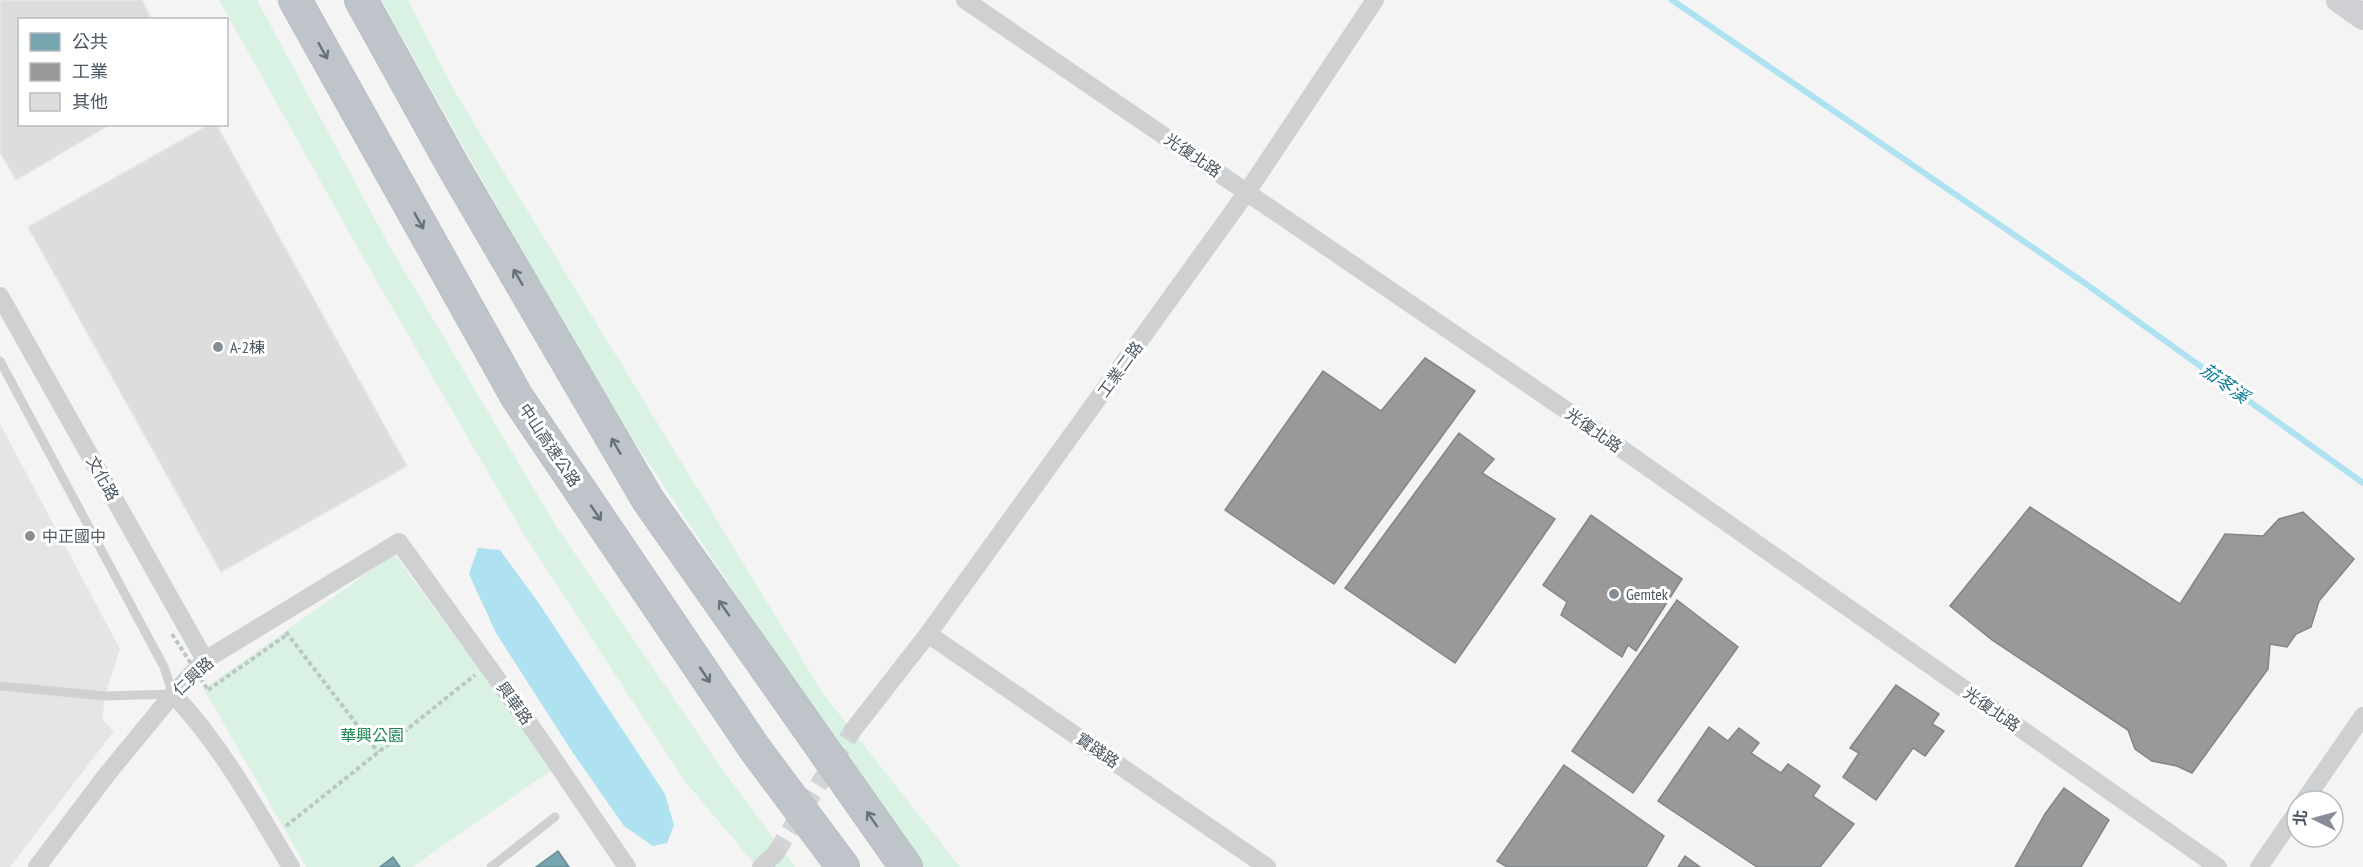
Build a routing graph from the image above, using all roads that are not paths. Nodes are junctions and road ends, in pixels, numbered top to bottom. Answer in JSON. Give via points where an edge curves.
{"nodes":[{"id":1,"x":295,"y":0,"type":"edge"},
{"id":2,"x":361,"y":0,"type":"edge"},
{"id":3,"x":965,"y":0,"type":"edge"},
{"id":4,"x":1375,"y":0,"type":"edge"},
{"id":5,"x":2339,"y":0,"type":"edge"},
{"id":6,"x":2363,"y":17,"type":"edge"},
{"id":7,"x":1247,"y":192,"type":"junction"},
{"id":8,"x":0,"y":296,"type":"edge"},
{"id":9,"x":0,"y":361,"type":"edge"},
{"id":10,"x":399,"y":542,"type":"joint"},
{"id":11,"x":928,"y":634,"type":"junction"},
{"id":12,"x":205,"y":660,"type":"junction"},
{"id":13,"x":0,"y":686,"type":"edge"},
{"id":14,"x":173,"y":694,"type":"junction"},
{"id":15,"x":2363,"y":716,"type":"edge"},
{"id":16,"x":853,"y":730,"type":"tunnel mouth"},
{"id":17,"x":2312,"y":789,"type":"edge"},
{"id":18,"x":555,"y":817,"type":"dead end"},
{"id":19,"x":2285,"y":829,"type":"edge"},
{"id":20,"x":775,"y":854,"type":"tunnel mouth"},
{"id":21,"x":37,"y":867,"type":"edge"},
{"id":22,"x":291,"y":867,"type":"edge"},
{"id":23,"x":490,"y":867,"type":"edge"},
{"id":24,"x":627,"y":867,"type":"edge"},
{"id":25,"x":760,"y":867,"type":"edge"},
{"id":26,"x":843,"y":867,"type":"edge"},
{"id":27,"x":906,"y":867,"type":"edge"},
{"id":28,"x":1267,"y":867,"type":"edge"},
{"id":29,"x":2218,"y":867,"type":"edge"},
{"id":30,"x":2259,"y":867,"type":"edge"}],
"edges":[{"from":1,"to":26,"type":"highway","name":"中山高速公路","one_way":true,"via":[[517,397],[754,749]]},
{"from":27,"to":2,"type":"highway","one_way":true,"via":[[648,500]]},
{"from":3,"to":7,"type":"street","name":"光復北路"},
{"from":4,"to":7,"type":"street","name":"工業二路"},
{"from":5,"to":6,"type":"street"},
{"from":7,"to":11,"type":"street","name":"工業二路"},
{"from":7,"to":29,"type":"street","name":"光復北路","via":[[1576,417]]},
{"from":8,"to":12,"type":"street","name":"文化路"},
{"from":9,"to":14,"type":"lane","via":[[159,656]]},
{"from":10,"to":12,"type":"street","name":"仁興路"},
{"from":10,"to":24,"type":"street","name":"興華路"},
{"from":11,"to":16,"type":"street","name":"工業二路"},
{"from":11,"to":28,"type":"street","name":"實踐路"},
{"from":12,"to":14,"type":"street","name":"仁興路"},
{"from":13,"to":14,"type":"lane","via":[[105,696]]},
{"from":14,"to":21,"type":"street","name":"仁興路"},
{"from":14,"to":22,"type":"street","via":[[200,723],[229,765]]},
{"from":15,"to":17,"type":"street"},
{"from":18,"to":23,"type":"lane"},
{"from":19,"to":30,"type":"street"},
{"from":20,"to":25,"type":"street"}]}
